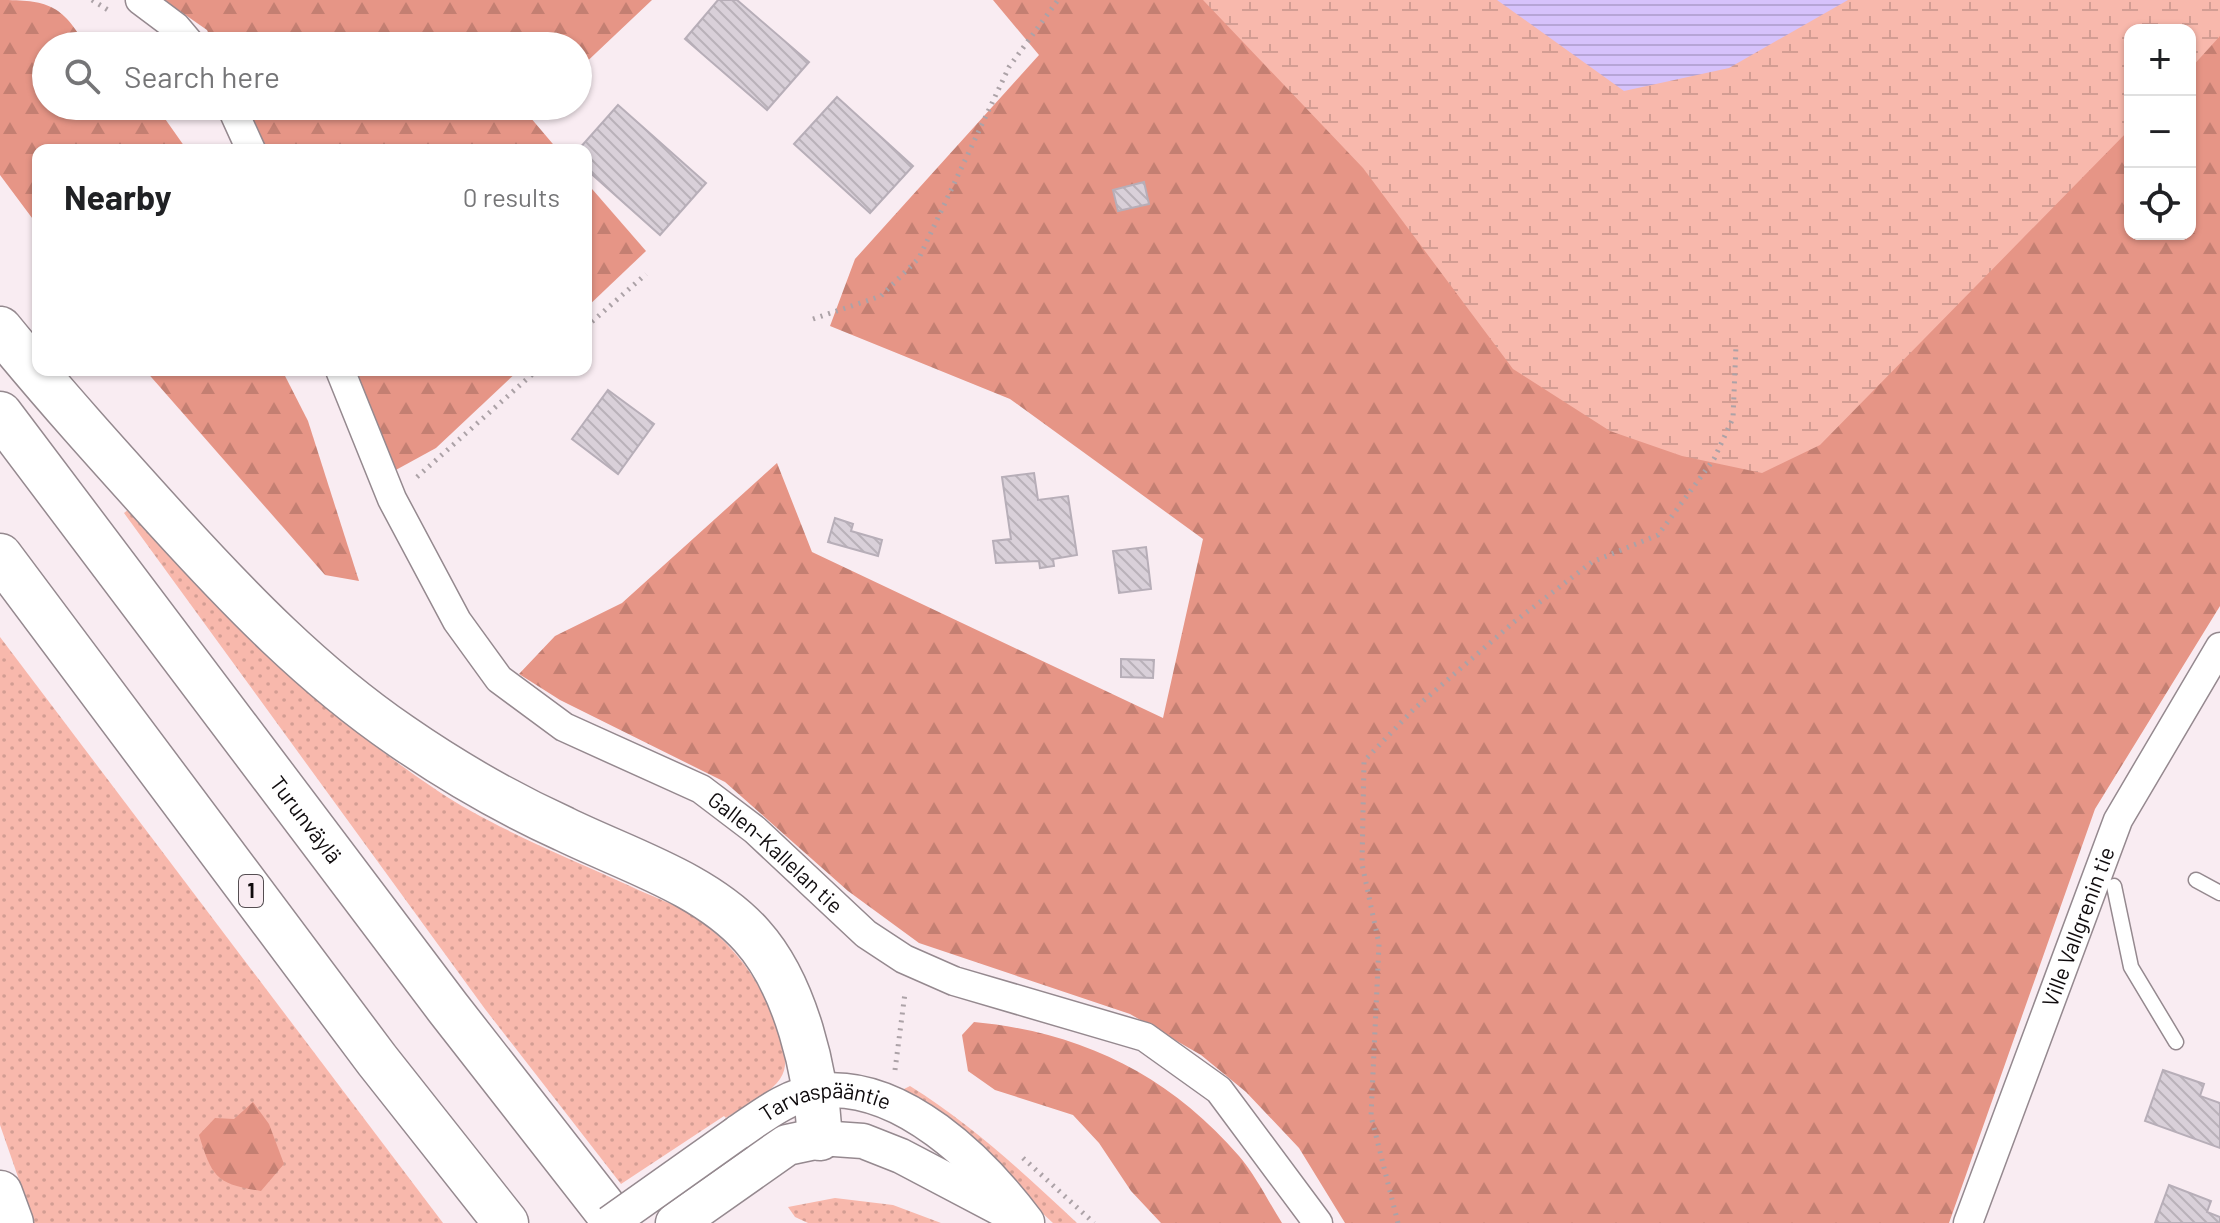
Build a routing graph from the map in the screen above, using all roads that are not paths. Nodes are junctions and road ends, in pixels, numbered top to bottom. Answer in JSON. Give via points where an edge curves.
{"nodes":[{"id":1,"x":140,"y":0,"type":"edge"},
{"id":2,"x":180,"y":32,"type":"edge"},
{"id":3,"x":237,"y":120,"type":"edge"},
{"id":4,"x":248,"y":144,"type":"edge"},
{"id":5,"x":0,"y":329,"type":"edge"},
{"id":6,"x":32,"y":368,"type":"edge"},
{"id":7,"x":38,"y":376,"type":"edge"},
{"id":8,"x":342,"y":376,"type":"edge"},
{"id":9,"x":0,"y":414,"type":"edge"},
{"id":10,"x":0,"y":556,"type":"edge"},
{"id":11,"x":2220,"y":647,"type":"edge"},
{"id":12,"x":2196,"y":880,"type":"dead end"},
{"id":13,"x":2114,"y":886,"type":"dead end"},
{"id":14,"x":2220,"y":893,"type":"edge"},
{"id":15,"x":2176,"y":1042,"type":"dead end"},
{"id":16,"x":817,"y":1091,"type":"junction"},
{"id":17,"x":820,"y":1138,"type":"junction"},
{"id":18,"x":749,"y":1148,"type":"junction"},
{"id":19,"x":0,"y":1193,"type":"edge"},
{"id":20,"x":11,"y":1223,"type":"edge"},
{"id":21,"x":506,"y":1223,"type":"edge"},
{"id":22,"x":613,"y":1223,"type":"edge"},
{"id":23,"x":676,"y":1223,"type":"edge"},
{"id":24,"x":1028,"y":1223,"type":"edge"},
{"id":25,"x":1318,"y":1223,"type":"edge"},
{"id":26,"x":1968,"y":1223,"type":"edge"}],
"edges":[{"from":1,"to":2,"type":"street"},
{"from":3,"to":4,"type":"street"},
{"from":5,"to":6,"type":"highway"},
{"from":7,"to":16,"type":"highway","via":[[244,605],[344,694],[508,802],[679,884],[750,934],[780,972]]},
{"from":8,"to":25,"type":"street","name":"Gallen-Kallelan tie","via":[[392,499],[457,621],[499,679],[564,727],[701,789],[755,830],[866,934],[904,959],[954,981],[1145,1037],[1219,1090]]},
{"from":9,"to":22,"type":"highway","name":"Turunväylä"},
{"from":10,"to":21,"type":"highway","number":"1","via":[[377,1060]]},
{"from":11,"to":26,"type":"street","name":"Ville Vallgrenin tie","via":[[2118,820]]},
{"from":12,"to":14,"type":"lane"},
{"from":13,"to":15,"type":"lane","via":[[2131,967]]},
{"from":16,"to":17,"type":"highway"},
{"from":16,"to":18,"type":"street","name":"Tarvaspääntie","via":[[781,1104]]},
{"from":16,"to":24,"type":"street","name":"Tarvaspääntie","via":[[852,1092],[902,1107],[999,1185]]},
{"from":17,"to":18,"type":"main road","name":"Tarvaspääntie"},
{"from":17,"to":24,"type":"street","name":"Tarvaspääntie","via":[[863,1141],[888,1151]]},
{"from":18,"to":22,"type":"street","name":"Tarvaspääntie","bridge":true},
{"from":18,"to":23,"type":"main road","name":"Tarvaspääntie"},
{"from":19,"to":20,"type":"highway"}]}
